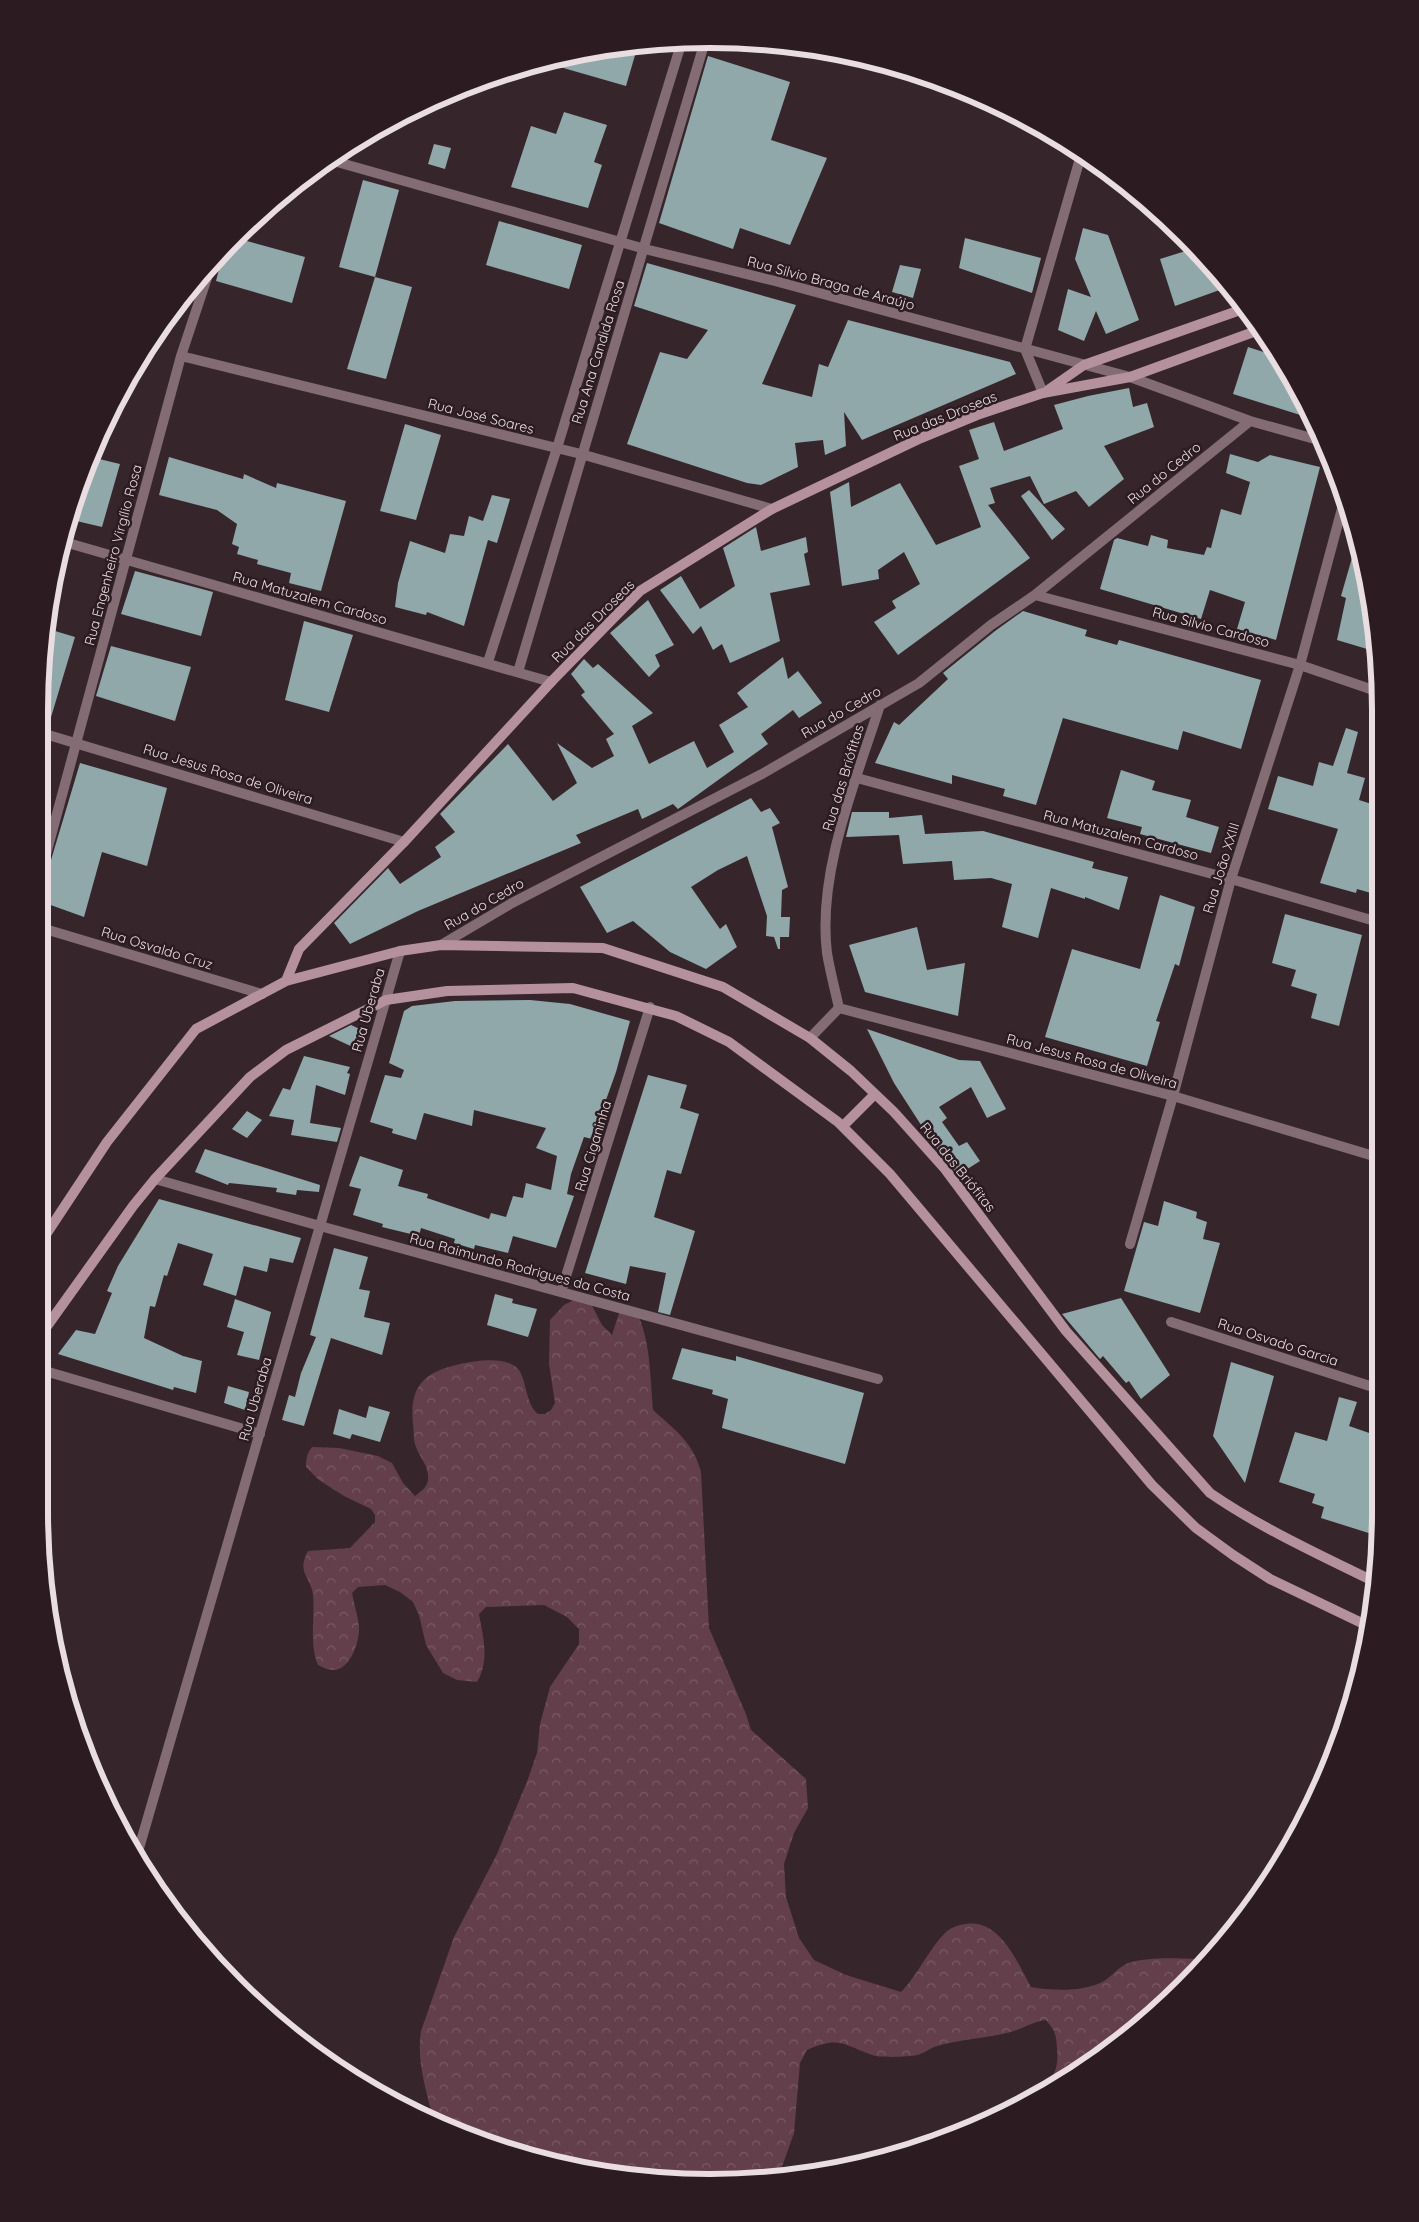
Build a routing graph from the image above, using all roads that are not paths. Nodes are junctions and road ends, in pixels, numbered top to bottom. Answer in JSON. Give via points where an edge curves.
{"nodes":[{"id":1,"x":703,"y":48,"type":"edge"},
{"id":2,"x":680,"y":49,"type":"edge"},
{"id":3,"x":1079,"y":161,"type":"edge"},
{"id":4,"x":338,"y":162,"type":"edge"},
{"id":5,"x":619,"y":241,"type":"junction"},
{"id":6,"x":645,"y":249,"type":"junction"},
{"id":7,"x":207,"y":279,"type":"edge"},
{"id":8,"x":1238,"y":311,"type":"edge"},
{"id":9,"x":1253,"y":332,"type":"edge"},
{"id":10,"x":1025,"y":349,"type":"junction"},
{"id":11,"x":181,"y":356,"type":"junction"},
{"id":12,"x":1084,"y":366,"type":"junction"},
{"id":13,"x":1130,"y":377,"type":"junction"},
{"id":14,"x":1043,"y":393,"type":"junction"},
{"id":15,"x":1250,"y":421,"type":"junction"},
{"id":16,"x":1313,"y":438,"type":"edge"},
{"id":17,"x":557,"y":448,"type":"junction"},
{"id":18,"x":581,"y":454,"type":"junction"},
{"id":19,"x":772,"y":509,"type":"junction"},
{"id":20,"x":1341,"y":512,"type":"edge"},
{"id":21,"x":69,"y":544,"type":"edge"},
{"id":22,"x":125,"y":560,"type":"junction"},
{"id":23,"x":1035,"y":595,"type":"junction"},
{"id":24,"x":488,"y":662,"type":"junction"},
{"id":25,"x":1300,"y":665,"type":"junction"},
{"id":26,"x":518,"y":672,"type":"junction"},
{"id":27,"x":552,"y":682,"type":"junction"},
{"id":28,"x":1371,"y":689,"type":"edge"},
{"id":29,"x":880,"y":705,"type":"junction"},
{"id":30,"x":48,"y":735,"type":"edge"},
{"id":31,"x":77,"y":743,"type":"junction"},
{"id":32,"x":857,"y":778,"type":"junction"},
{"id":33,"x":404,"y":842,"type":"junction"},
{"id":34,"x":48,"y":844,"type":"edge"},
{"id":35,"x":1231,"y":879,"type":"junction"},
{"id":36,"x":1372,"y":920,"type":"edge"},
{"id":37,"x":48,"y":930,"type":"edge"},
{"id":38,"x":441,"y":945,"type":"junction"},
{"id":39,"x":400,"y":951,"type":"junction"},
{"id":40,"x":286,"y":981,"type":"junction"},
{"id":41,"x":262,"y":994,"type":"junction"},
{"id":42,"x":386,"y":1000,"type":"junction"},
{"id":43,"x":650,"y":1007,"type":"junction"},
{"id":44,"x":839,"y":1008,"type":"junction"},
{"id":45,"x":810,"y":1038,"type":"junction"},
{"id":46,"x":875,"y":1094,"type":"junction"},
{"id":47,"x":1172,"y":1096,"type":"junction"},
{"id":48,"x":843,"y":1126,"type":"junction"},
{"id":49,"x":1372,"y":1155,"type":"edge"},
{"id":50,"x":155,"y":1179,"type":"junction"},
{"id":51,"x":320,"y":1226,"type":"junction"},
{"id":52,"x":48,"y":1230,"type":"edge"},
{"id":53,"x":1130,"y":1244,"type":"dead end"},
{"id":54,"x":561,"y":1292,"type":"junction"},
{"id":55,"x":1171,"y":1322,"type":"dead end"},
{"id":56,"x":48,"y":1323,"type":"edge"},
{"id":57,"x":48,"y":1372,"type":"edge"},
{"id":58,"x":878,"y":1379,"type":"dead end"},
{"id":59,"x":1372,"y":1387,"type":"edge"},
{"id":60,"x":260,"y":1434,"type":"junction"},
{"id":61,"x":1368,"y":1578,"type":"edge"},
{"id":62,"x":1362,"y":1624,"type":"edge"},
{"id":63,"x":139,"y":1849,"type":"edge"}],
"edges":[{"from":1,"to":6,"type":"street","name":"Rua Ana Candida Rosa"},
{"from":2,"to":5,"type":"street","name":"Rua Ana Candida Rosa"},
{"from":3,"to":10,"type":"street"},
{"from":4,"to":5,"type":"street","name":"Rua Silvio Braga de Araújo"},
{"from":5,"to":6,"type":"street","name":"Rua Silvio Braga de Araújo"},
{"from":5,"to":17,"type":"street","name":"Rua Ana Candida Rosa"},
{"from":6,"to":10,"type":"street","name":"Rua Silvio Braga de Araújo"},
{"from":6,"to":18,"type":"street","name":"Rua Ana Candida Rosa"},
{"from":7,"to":11,"type":"street","name":"Rua Engenheiro Virgílio Rosa"},
{"from":8,"to":12,"type":"street"},
{"from":9,"to":13,"type":"street"},
{"from":10,"to":12,"type":"street","name":"Rua Silvio Braga de Araújo"},
{"from":10,"to":14,"type":"street"},
{"from":11,"to":17,"type":"street","name":"Rua José Soares"},
{"from":11,"to":22,"type":"street","name":"Rua Engenheiro Virgílio Rosa"},
{"from":12,"to":13,"type":"street","name":"Rua Silvio Braga de Araújo"},
{"from":12,"to":14,"type":"street"},
{"from":13,"to":14,"type":"street"},
{"from":13,"to":15,"type":"street","name":"Rua Silvio Braga de Araújo"},
{"from":14,"to":19,"type":"street","name":"Rua das Droseas","via":[[922,438]]},
{"from":15,"to":16,"type":"street","name":"Rua Silvio Braga de Araújo"},
{"from":15,"to":23,"type":"street","name":"Rua do Cedro"},
{"from":17,"to":18,"type":"street","name":"Rua José Soares"},
{"from":17,"to":24,"type":"street","name":"Rua Ana Candida Rosa"},
{"from":18,"to":19,"type":"street","name":"Rua José Soares"},
{"from":18,"to":26,"type":"street","name":"Rua Ana Candida Rosa"},
{"from":19,"to":27,"type":"street","name":"Rua das Droseas","via":[[640,592]]},
{"from":20,"to":25,"type":"street","name":"Rua João XXIII"},
{"from":21,"to":22,"type":"street","name":"Rua Matuzalem Cardoso"},
{"from":22,"to":24,"type":"street","name":"Rua Matuzalem Cardoso"},
{"from":22,"to":31,"type":"street","name":"Rua Engenheiro Virgílio Rosa"},
{"from":23,"to":25,"type":"street","name":"Rua Silvio Cardoso"},
{"from":23,"to":29,"type":"street","name":"Rua do Cedro","via":[[990,625],[919,683]]},
{"from":24,"to":26,"type":"street","name":"Rua Matuzalem Cardoso"},
{"from":25,"to":28,"type":"street","name":"Rua Silvio Cardoso"},
{"from":25,"to":35,"type":"street","name":"Rua João XXIII"},
{"from":26,"to":27,"type":"street","name":"Rua Matuzalem Cardoso"},
{"from":27,"to":33,"type":"street","name":"Rua das Droseas"},
{"from":29,"to":32,"type":"street","name":"Rua das Briófitas"},
{"from":29,"to":38,"type":"street","name":"Rua do Cedro","via":[[762,774],[512,903]]},
{"from":30,"to":31,"type":"street","name":"Rua Jesus Rosa de Oliveira"},
{"from":31,"to":33,"type":"street","name":"Rua Jesus Rosa de Oliveira"},
{"from":31,"to":34,"type":"street","name":"Rua Engenheiro Virgílio Rosa"},
{"from":32,"to":35,"type":"street","name":"Rua Matuzalem Cardoso"},
{"from":32,"to":44,"type":"street","name":"Rua das Briófitas","via":[[831,862],[828,889],[827,952]]},
{"from":33,"to":40,"type":"street","name":"Rua das Droseas","via":[[299,949]]},
{"from":35,"to":36,"type":"street","name":"Rua Matuzalem Cardoso"},
{"from":35,"to":47,"type":"street","name":"Rua João XXIII"},
{"from":37,"to":41,"type":"street","name":"Rua Osvaldo Cruz"},
{"from":38,"to":39,"type":"street","name":"Rua do Cedro"},
{"from":38,"to":45,"type":"street","name":"Rua das Briófitas","via":[[602,948],[724,987]]},
{"from":39,"to":40,"type":"street","name":"Rua do Cedro"},
{"from":39,"to":42,"type":"street","name":"Rua Uberaba"},
{"from":40,"to":41,"type":"street","name":"Rua do Cedro"},
{"from":41,"to":52,"type":"street","name":"Rua do Cedro","via":[[196,1029],[106,1142]]},
{"from":42,"to":43,"type":"street","via":[[448,991],[573,988]]},
{"from":42,"to":50,"type":"street","via":[[286,1050],[250,1077]]},
{"from":42,"to":51,"type":"street","name":"Rua Uberaba"},
{"from":43,"to":48,"type":"street","via":[[729,1042]]},
{"from":43,"to":54,"type":"street","name":"Rua Ciganinha"},
{"from":44,"to":45,"type":"street"},
{"from":44,"to":47,"type":"street","name":"Rua Jesus Rosa de Oliveira"},
{"from":45,"to":46,"type":"street","name":"Rua das Briófitas"},
{"from":46,"to":48,"type":"street"},
{"from":46,"to":61,"type":"street","name":"Rua das Briófitas","via":[[945,1169],[1066,1331],[1210,1493],[1236,1511]]},
{"from":47,"to":49,"type":"street","name":"Rua Jesus Rosa de Oliveira"},
{"from":47,"to":53,"type":"street","name":"Rua João XXIII"},
{"from":48,"to":62,"type":"street","via":[[890,1174],[1152,1485],[1196,1528],[1270,1579]]},
{"from":50,"to":51,"type":"street","name":"Rua Raimundo Rodrigues da Costa"},
{"from":50,"to":56,"type":"street"},
{"from":51,"to":54,"type":"street","name":"Rua Raimundo Rodrigues da Costa"},
{"from":51,"to":60,"type":"street","name":"Rua Uberaba"},
{"from":54,"to":58,"type":"street","name":"Rua Raimundo Rodrigues da Costa"},
{"from":55,"to":59,"type":"street","name":"Rua Osvado Garcia"},
{"from":57,"to":60,"type":"street"},
{"from":60,"to":63,"type":"street","name":"Rua Uberaba"}]}
